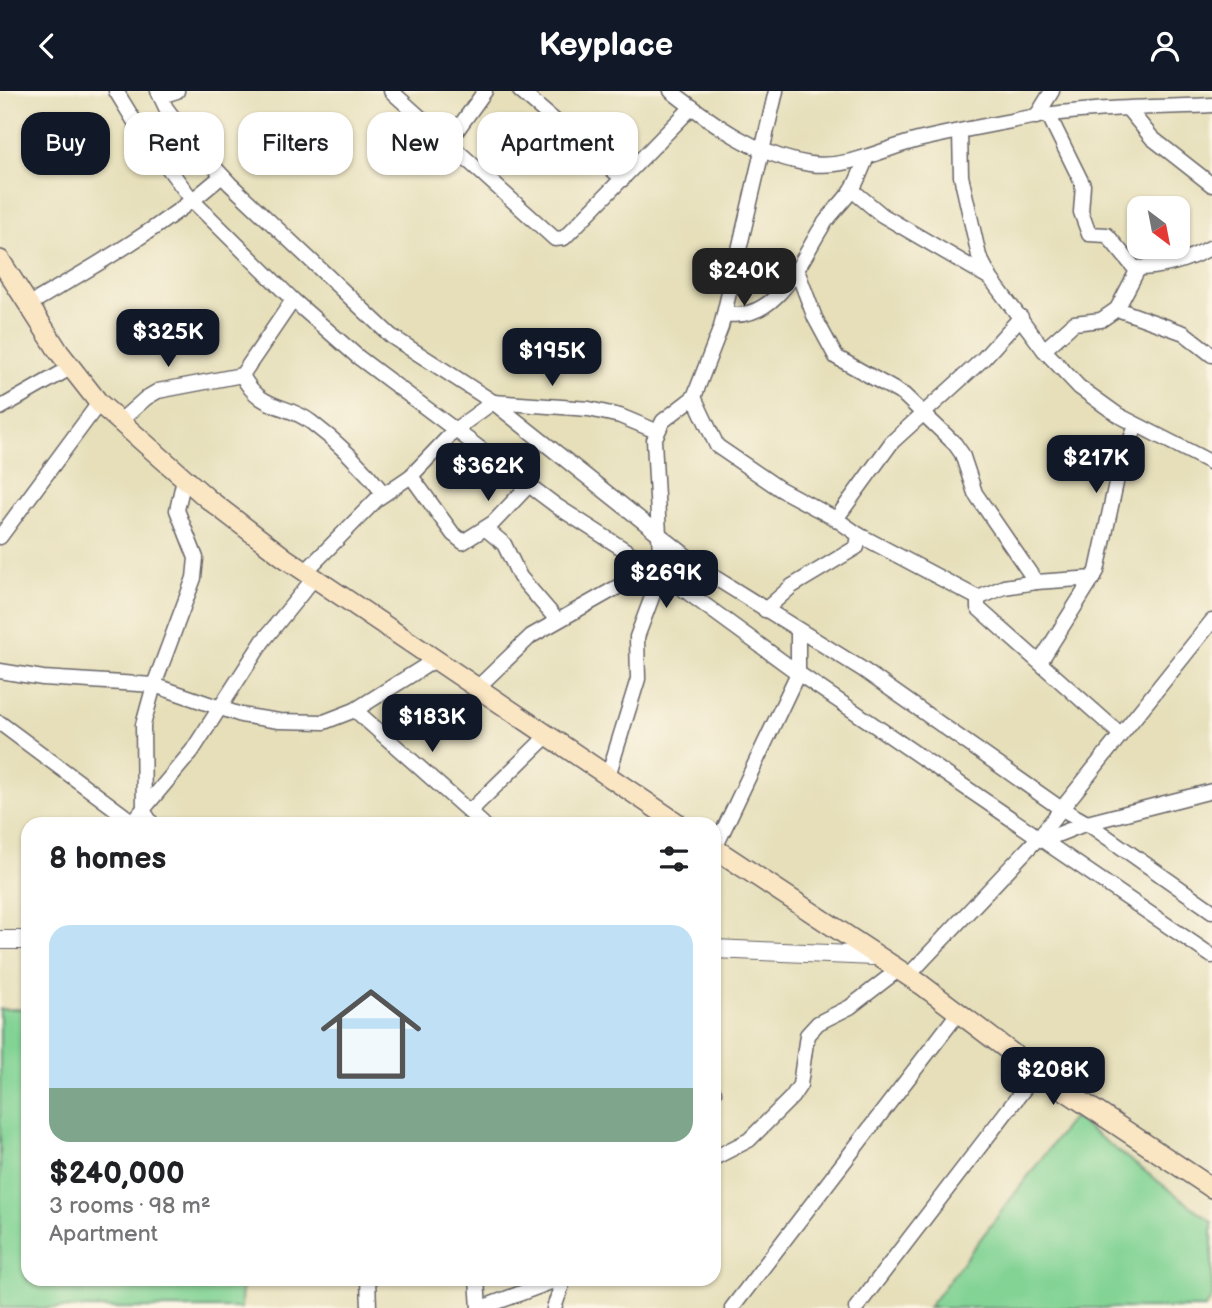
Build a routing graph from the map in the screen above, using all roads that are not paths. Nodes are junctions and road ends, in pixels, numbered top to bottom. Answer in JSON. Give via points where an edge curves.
{"nodes":[{"id":1,"x":116,"y":91,"type":"edge"},
{"id":2,"x":177,"y":91,"type":"edge"},
{"id":3,"x":391,"y":91,"type":"edge"},
{"id":4,"x":485,"y":91,"type":"edge"},
{"id":5,"x":520,"y":91,"type":"edge"},
{"id":6,"x":671,"y":91,"type":"edge"},
{"id":7,"x":776,"y":91,"type":"edge"},
{"id":8,"x":1052,"y":91,"type":"edge"},
{"id":9,"x":160,"y":94,"type":"edge"},
{"id":10,"x":1212,"y":105,"type":"edge"},
{"id":11,"x":692,"y":107,"type":"junction"},
{"id":12,"x":1129,"y":110,"type":"junction"},
{"id":13,"x":413,"y":112,"type":"edge"},
{"id":14,"x":1042,"y":116,"type":"junction"},
{"id":15,"x":463,"y":122,"type":"edge"},
{"id":16,"x":960,"y":133,"type":"junction"},
{"id":17,"x":764,"y":151,"type":"junction"},
{"id":18,"x":867,"y":157,"type":"junction"},
{"id":19,"x":463,"y":158,"type":"edge"},
{"id":20,"x":222,"y":176,"type":"junction"},
{"id":21,"x":623,"y":179,"type":"junction"},
{"id":22,"x":1212,"y":185,"type":"edge"},
{"id":23,"x":852,"y":190,"type":"junction"},
{"id":24,"x":193,"y":201,"type":"junction"},
{"id":25,"x":1212,"y":247,"type":"edge"},
{"id":26,"x":0,"y":260,"type":"edge"},
{"id":27,"x":1136,"y":268,"type":"junction"},
{"id":28,"x":798,"y":273,"type":"junction"},
{"id":29,"x":991,"y":279,"type":"junction"},
{"id":30,"x":293,"y":300,"type":"junction"},
{"id":31,"x":28,"y":305,"type":"junction"},
{"id":32,"x":1117,"y":309,"type":"junction"},
{"id":33,"x":725,"y":314,"type":"junction"},
{"id":34,"x":1021,"y":317,"type":"junction"},
{"id":35,"x":1044,"y":349,"type":"junction"},
{"id":36,"x":1212,"y":355,"type":"edge"},
{"id":37,"x":72,"y":367,"type":"junction"},
{"id":38,"x":242,"y":375,"type":"junction"},
{"id":39,"x":694,"y":397,"type":"junction"},
{"id":40,"x":493,"y":402,"type":"junction"},
{"id":41,"x":99,"y":403,"type":"junction"},
{"id":42,"x":0,"y":408,"type":"edge"},
{"id":43,"x":925,"y":413,"type":"junction"},
{"id":44,"x":119,"y":422,"type":"junction"},
{"id":45,"x":1136,"y":426,"type":"junction"},
{"id":46,"x":456,"y":429,"type":"junction"},
{"id":47,"x":656,"y":431,"type":"junction"},
{"id":48,"x":1212,"y":463,"type":"edge"},
{"id":49,"x":411,"y":476,"type":"junction"},
{"id":50,"x":184,"y":479,"type":"junction"},
{"id":51,"x":529,"y":485,"type":"junction"},
{"id":52,"x":384,"y":494,"type":"junction"},
{"id":53,"x":836,"y":519,"type":"junction"},
{"id":54,"x":486,"y":529,"type":"junction"},
{"id":55,"x":859,"y":535,"type":"junction"},
{"id":56,"x":660,"y":536,"type":"junction"},
{"id":57,"x":0,"y":537,"type":"edge"},
{"id":58,"x":657,"y":570,"type":"junction"},
{"id":59,"x":310,"y":575,"type":"junction"},
{"id":60,"x":1094,"y":578,"type":"junction"},
{"id":61,"x":1036,"y":582,"type":"junction"},
{"id":62,"x":978,"y":598,"type":"junction"},
{"id":63,"x":765,"y":610,"type":"junction"},
{"id":64,"x":557,"y":620,"type":"junction"},
{"id":65,"x":1212,"y":621,"type":"edge"},
{"id":66,"x":799,"y":631,"type":"junction"},
{"id":67,"x":435,"y":660,"type":"junction"},
{"id":68,"x":1040,"y":662,"type":"junction"},
{"id":69,"x":0,"y":671,"type":"edge"},
{"id":70,"x":798,"y":673,"type":"junction"},
{"id":71,"x":154,"y":685,"type":"junction"},
{"id":72,"x":477,"y":688,"type":"junction"},
{"id":73,"x":218,"y":707,"type":"junction"},
{"id":74,"x":355,"y":710,"type":"junction"},
{"id":75,"x":0,"y":723,"type":"edge"},
{"id":76,"x":1120,"y":734,"type":"junction"},
{"id":77,"x":548,"y":735,"type":"junction"},
{"id":78,"x":608,"y":776,"type":"junction"},
{"id":79,"x":1212,"y":791,"type":"edge"},
{"id":80,"x":1060,"y":808,"type":"junction"},
{"id":81,"x":470,"y":811,"type":"junction"},
{"id":82,"x":134,"y":817,"type":"edge"},
{"id":83,"x":140,"y":817,"type":"edge"},
{"id":84,"x":143,"y":817,"type":"edge"},
{"id":85,"x":476,"y":817,"type":"edge"},
{"id":86,"x":669,"y":817,"type":"edge"},
{"id":87,"x":1087,"y":823,"type":"junction"},
{"id":88,"x":721,"y":833,"type":"edge"},
{"id":89,"x":1041,"y":838,"type":"junction"},
{"id":90,"x":721,"y":853,"type":"edge"},
{"id":91,"x":1212,"y":911,"type":"edge"},
{"id":92,"x":0,"y":940,"type":"edge"},
{"id":93,"x":21,"y":940,"type":"edge"},
{"id":94,"x":721,"y":949,"type":"edge"},
{"id":95,"x":874,"y":956,"type":"junction"},
{"id":96,"x":1212,"y":956,"type":"edge"},
{"id":97,"x":903,"y":973,"type":"junction"},
{"id":98,"x":959,"y":1012,"type":"junction"},
{"id":99,"x":1037,"y":1072,"type":"junction"},
{"id":100,"x":721,"y":1155,"type":"edge"},
{"id":101,"x":1212,"y":1188,"type":"edge"},
{"id":102,"x":368,"y":1286,"type":"edge"},
{"id":103,"x":478,"y":1286,"type":"edge"},
{"id":104,"x":541,"y":1286,"type":"edge"},
{"id":105,"x":559,"y":1286,"type":"edge"},
{"id":106,"x":369,"y":1308,"type":"edge"},
{"id":107,"x":480,"y":1308,"type":"edge"},
{"id":108,"x":554,"y":1308,"type":"edge"},
{"id":109,"x":732,"y":1308,"type":"edge"},
{"id":110,"x":856,"y":1308,"type":"edge"}],
"edges":[{"from":1,"to":24,"type":"street"},
{"from":2,"to":9,"type":"street"},
{"from":3,"to":13,"type":"street"},
{"from":4,"to":15,"type":"street"},
{"from":5,"to":21,"type":"street"},
{"from":6,"to":11,"type":"street"},
{"from":7,"to":17,"type":"street"},
{"from":8,"to":14,"type":"street"},
{"from":9,"to":20,"type":"street","via":[[193,144]]},
{"from":10,"to":12,"type":"street"},
{"from":11,"to":17,"type":"street"},
{"from":11,"to":21,"type":"street"},
{"from":12,"to":14,"type":"street"},
{"from":12,"to":22,"type":"street","via":[[1152,138]]},
{"from":14,"to":16,"type":"street"},
{"from":14,"to":27,"type":"street","via":[[1083,185],[1081,212],[1089,234],[1107,235]]},
{"from":16,"to":18,"type":"street","via":[[918,140]]},
{"from":16,"to":29,"type":"street","via":[[961,176],[970,227]]},
{"from":17,"to":18,"type":"street","via":[[813,165]]},
{"from":17,"to":33,"type":"street"},
{"from":18,"to":23,"type":"street"},
{"from":19,"to":21,"type":"street","via":[[555,239],[564,238]]},
{"from":20,"to":24,"type":"street"},
{"from":20,"to":40,"type":"street","via":[[391,336]]},
{"from":23,"to":28,"type":"street","via":[[820,229]]},
{"from":23,"to":29,"type":"street","via":[[882,215]]},
{"from":24,"to":30,"type":"street"},
{"from":24,"to":31,"type":"street"},
{"from":25,"to":27,"type":"street","via":[[1190,259]]},
{"from":26,"to":31,"type":"main road"},
{"from":27,"to":32,"type":"street"},
{"from":28,"to":33,"type":"street","via":[[749,315]]},
{"from":28,"to":43,"type":"street","via":[[836,357],[878,378]]},
{"from":29,"to":34,"type":"street"},
{"from":30,"to":38,"type":"street"},
{"from":30,"to":46,"type":"street","via":[[358,356]]},
{"from":31,"to":37,"type":"main road"},
{"from":32,"to":35,"type":"street","via":[[1101,320],[1074,323]]},
{"from":32,"to":36,"type":"street","via":[[1184,333]]},
{"from":33,"to":39,"type":"street"},
{"from":34,"to":35,"type":"street"},
{"from":34,"to":43,"type":"street"},
{"from":35,"to":45,"type":"street","via":[[1079,387]]},
{"from":37,"to":41,"type":"main road"},
{"from":37,"to":42,"type":"street"},
{"from":38,"to":44,"type":"street","via":[[170,387],[146,398]]},
{"from":38,"to":52,"type":"street","via":[[265,402],[312,422],[366,470]]},
{"from":39,"to":47,"type":"street"},
{"from":39,"to":53,"type":"street","via":[[718,446],[780,489]]},
{"from":40,"to":46,"type":"street"},
{"from":40,"to":47,"type":"street","via":[[589,409],[620,415]]},
{"from":40,"to":56,"type":"street"},
{"from":41,"to":44,"type":"main road"},
{"from":41,"to":57,"type":"street"},
{"from":43,"to":53,"type":"street","via":[[892,442]]},
{"from":43,"to":61,"type":"street","via":[[962,454],[975,493]]},
{"from":44,"to":50,"type":"main road"},
{"from":45,"to":48,"type":"street"},
{"from":45,"to":60,"type":"street","via":[[1119,469]]},
{"from":46,"to":49,"type":"street"},
{"from":46,"to":51,"type":"street"},
{"from":47,"to":56,"type":"street"},
{"from":49,"to":52,"type":"street"},
{"from":49,"to":54,"type":"street","via":[[463,542]]},
{"from":50,"to":59,"type":"main road"},
{"from":50,"to":71,"type":"street","via":[[177,510],[196,558],[194,578]]},
{"from":51,"to":54,"type":"street"},
{"from":51,"to":58,"type":"street"},
{"from":52,"to":59,"type":"street"},
{"from":53,"to":55,"type":"street"},
{"from":54,"to":64,"type":"street","via":[[504,544],[520,576]]},
{"from":55,"to":62,"type":"street"},
{"from":55,"to":63,"type":"street","via":[[857,547],[792,586]]},
{"from":56,"to":58,"type":"street"},
{"from":56,"to":63,"type":"street"},
{"from":58,"to":64,"type":"street"},
{"from":58,"to":70,"type":"street"},
{"from":58,"to":78,"type":"street","via":[[637,637],[638,678]]},
{"from":59,"to":67,"type":"main road"},
{"from":59,"to":73,"type":"street"},
{"from":60,"to":61,"type":"street"},
{"from":60,"to":68,"type":"street"},
{"from":61,"to":62,"type":"street","via":[[1004,587]]},
{"from":62,"to":68,"type":"street","via":[[978,608],[991,622]]},
{"from":63,"to":66,"type":"street"},
{"from":64,"to":72,"type":"street","via":[[516,648]]},
{"from":65,"to":76,"type":"street"},
{"from":66,"to":70,"type":"street"},
{"from":66,"to":80,"type":"street","via":[[862,669]]},
{"from":67,"to":72,"type":"main road"},
{"from":67,"to":74,"type":"street"},
{"from":68,"to":76,"type":"street"},
{"from":69,"to":71,"type":"street"},
{"from":70,"to":88,"type":"street"},
{"from":70,"to":89,"type":"street"},
{"from":71,"to":73,"type":"street"},
{"from":71,"to":83,"type":"street","via":[[143,725]]},
{"from":72,"to":77,"type":"main road"},
{"from":73,"to":74,"type":"street","via":[[279,721],[324,722]]},
{"from":73,"to":84,"type":"street"},
{"from":74,"to":81,"type":"street"},
{"from":75,"to":82,"type":"street"},
{"from":76,"to":80,"type":"street"},
{"from":77,"to":78,"type":"main road"},
{"from":77,"to":81,"type":"street"},
{"from":78,"to":86,"type":"main road"},
{"from":79,"to":87,"type":"street"},
{"from":80,"to":87,"type":"street"},
{"from":80,"to":89,"type":"street"},
{"from":81,"to":85,"type":"street"},
{"from":87,"to":89,"type":"street"},
{"from":87,"to":91,"type":"street"},
{"from":89,"to":96,"type":"street"},
{"from":89,"to":97,"type":"street"},
{"from":90,"to":95,"type":"main road"},
{"from":92,"to":93,"type":"street"},
{"from":94,"to":95,"type":"street"},
{"from":95,"to":97,"type":"main road"},
{"from":97,"to":98,"type":"main road"},
{"from":97,"to":100,"type":"street","via":[[818,1023],[807,1035],[800,1085],[792,1097],[749,1140]]},
{"from":98,"to":99,"type":"main road"},
{"from":98,"to":109,"type":"street"},
{"from":99,"to":101,"type":"main road"},
{"from":99,"to":110,"type":"street"},
{"from":102,"to":106,"type":"street"},
{"from":103,"to":107,"type":"street"},
{"from":104,"to":107,"type":"street"},
{"from":105,"to":108,"type":"street"}]}
